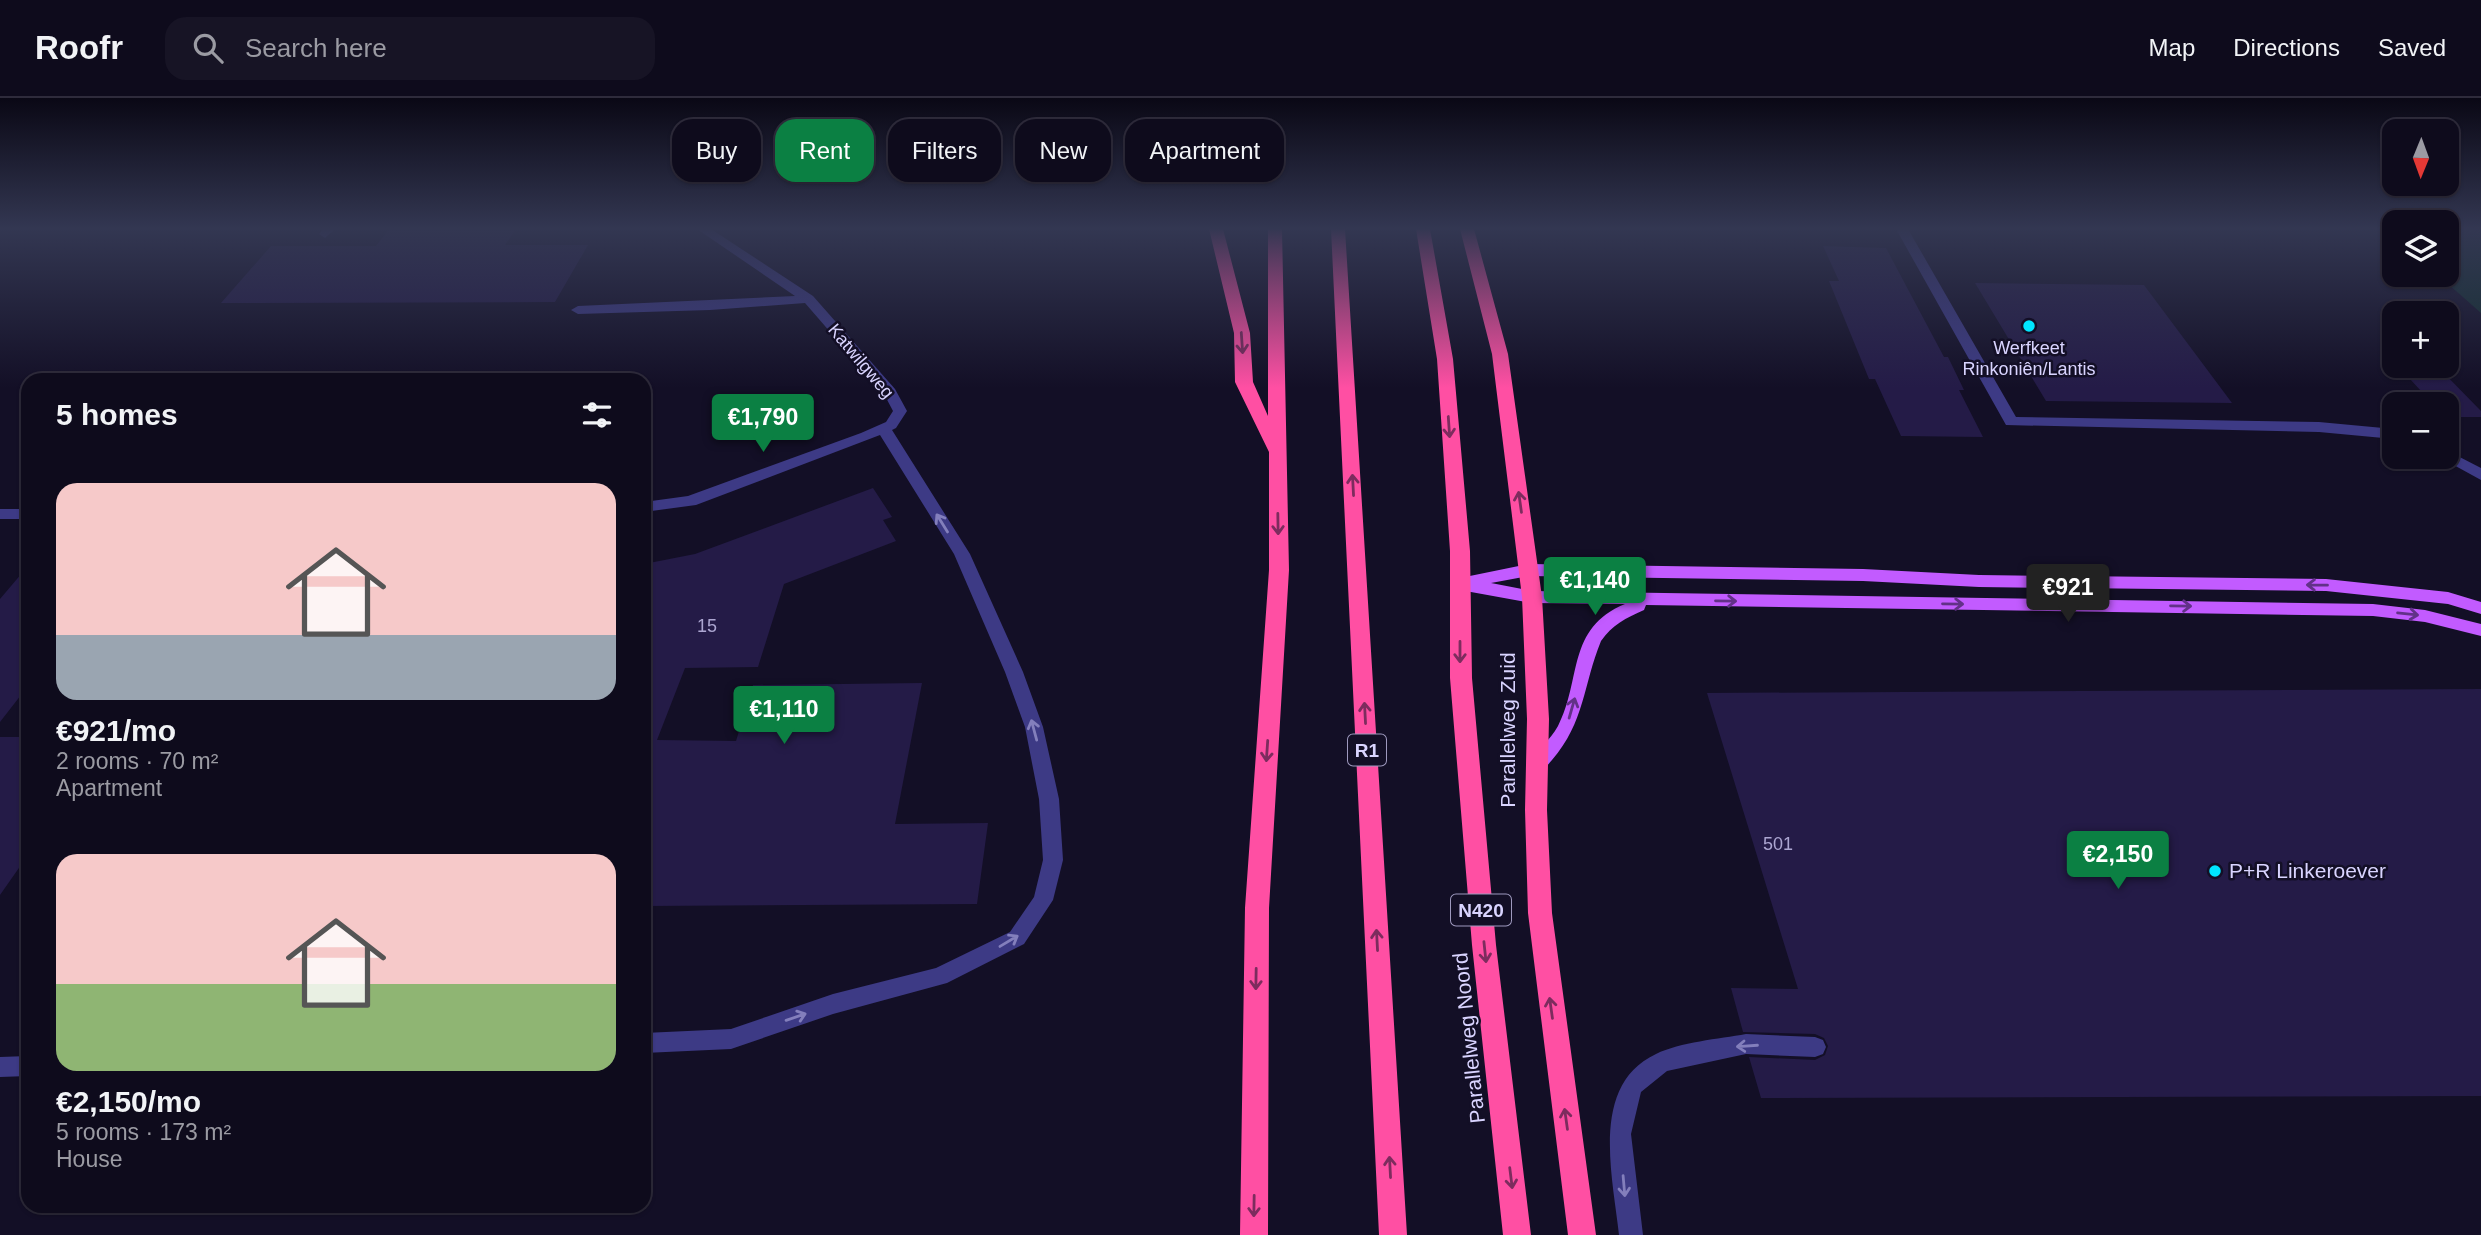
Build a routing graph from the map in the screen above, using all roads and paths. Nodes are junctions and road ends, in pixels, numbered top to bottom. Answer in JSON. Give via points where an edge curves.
{"nodes":[{"id":1,"x":783,"y":282,"type":"edge"},
{"id":2,"x":1229,"y":282,"type":"edge"},
{"id":3,"x":1275,"y":282,"type":"edge"},
{"id":4,"x":1342,"y":282,"type":"edge"},
{"id":5,"x":1432,"y":282,"type":"edge"},
{"id":6,"x":1481,"y":282,"type":"edge"},
{"id":7,"x":1932,"y":282,"type":"edge"},
{"id":8,"x":808,"y":299,"type":"junction"},
{"id":9,"x":578,"y":310,"type":"dead end"},
{"id":10,"x":887,"y":426,"type":"junction"},
{"id":11,"x":2382,"y":432,"type":"edge"},
{"id":12,"x":1277,"y":456,"type":"junction"},
{"id":13,"x":2459,"y":462,"type":"edge"},
{"id":14,"x":2481,"y":475,"type":"edge"},
{"id":15,"x":651,"y":506,"type":"edge"},
{"id":16,"x":0,"y":514,"type":"edge"},
{"id":17,"x":21,"y":514,"type":"edge"},
{"id":18,"x":1529,"y":570,"type":"junction"},
{"id":19,"x":1460,"y":584,"type":"junction"},
{"id":20,"x":1532,"y":597,"type":"junction"},
{"id":21,"x":1658,"y":600,"type":"junction"},
{"id":22,"x":2481,"y":608,"type":"edge"},
{"id":23,"x":2481,"y":630,"type":"edge"},
{"id":24,"x":1537,"y":765,"type":"junction"},
{"id":25,"x":651,"y":1043,"type":"edge"},
{"id":26,"x":1815,"y":1047,"type":"dead end"},
{"id":27,"x":21,"y":1066,"type":"edge"},
{"id":28,"x":0,"y":1067,"type":"edge"},
{"id":29,"x":1254,"y":1235,"type":"edge"},
{"id":30,"x":1393,"y":1235,"type":"edge"},
{"id":31,"x":1517,"y":1235,"type":"edge"},
{"id":32,"x":1582,"y":1235,"type":"edge"},
{"id":33,"x":1631,"y":1235,"type":"edge"}],
"edges":[{"from":1,"to":8,"type":"street","name":"Katwilgweg"},
{"from":2,"to":12,"type":"highway","one_way":true,"via":[[1242,333],[1244,382]]},
{"from":3,"to":12,"type":"highway"},
{"from":30,"to":4,"type":"highway","number":"R1","one_way":true},
{"from":5,"to":19,"type":"highway","number":"N420","one_way":true,"via":[[1444,359]]},
{"from":18,"to":6,"type":"highway","name":"Parallelweg Zuid","number":"N420","one_way":true,"via":[[1500,354]]},
{"from":7,"to":11,"type":"street","via":[[2011,422]]},
{"from":8,"to":9,"type":"street"},
{"from":8,"to":10,"type":"street","name":"Katwilgweg","via":[[890,392],[900,411]]},
{"from":10,"to":15,"type":"street","via":[[690,501]]},
{"from":25,"to":10,"type":"street","one_way":true,"via":[[731,1039],[833,1004],[940,976],[1017,938],[1043,900],[1053,860],[1049,799],[1034,727],[962,554]]},
{"from":12,"to":29,"type":"highway","one_way":true,"via":[[1279,570],[1257,908]]},
{"from":13,"to":14,"type":"street"},
{"from":16,"to":17,"type":"street"},
{"from":18,"to":19,"type":"main road"},
{"from":18,"to":20,"type":"highway","name":"Parallelweg Zuid","number":"N420"},
{"from":22,"to":18,"type":"main road","one_way":true,"via":[[2448,598],[2326,585]]},
{"from":19,"to":20,"type":"main road"},
{"from":19,"to":31,"type":"highway","name":"Parallelweg Noord","number":"N420","one_way":true,"via":[[1462,692],[1484,945]]},
{"from":20,"to":21,"type":"main road"},
{"from":20,"to":24,"type":"highway","name":"Parallelweg Zuid","number":"N420"},
{"from":21,"to":23,"type":"main road","one_way":true,"via":[[2373,610],[2425,616]]},
{"from":24,"to":21,"type":"main road","one_way":true,"via":[[1567,726],[1593,635],[1616,612]]},
{"from":32,"to":24,"type":"highway","name":"Parallelweg Zuid","number":"N420","one_way":true,"via":[[1540,913]]},
{"from":26,"to":33,"type":"street","one_way":true,"via":[[1746,1044],[1661,1062],[1631,1086],[1620,1134]]},
{"from":27,"to":28,"type":"street"}]}
